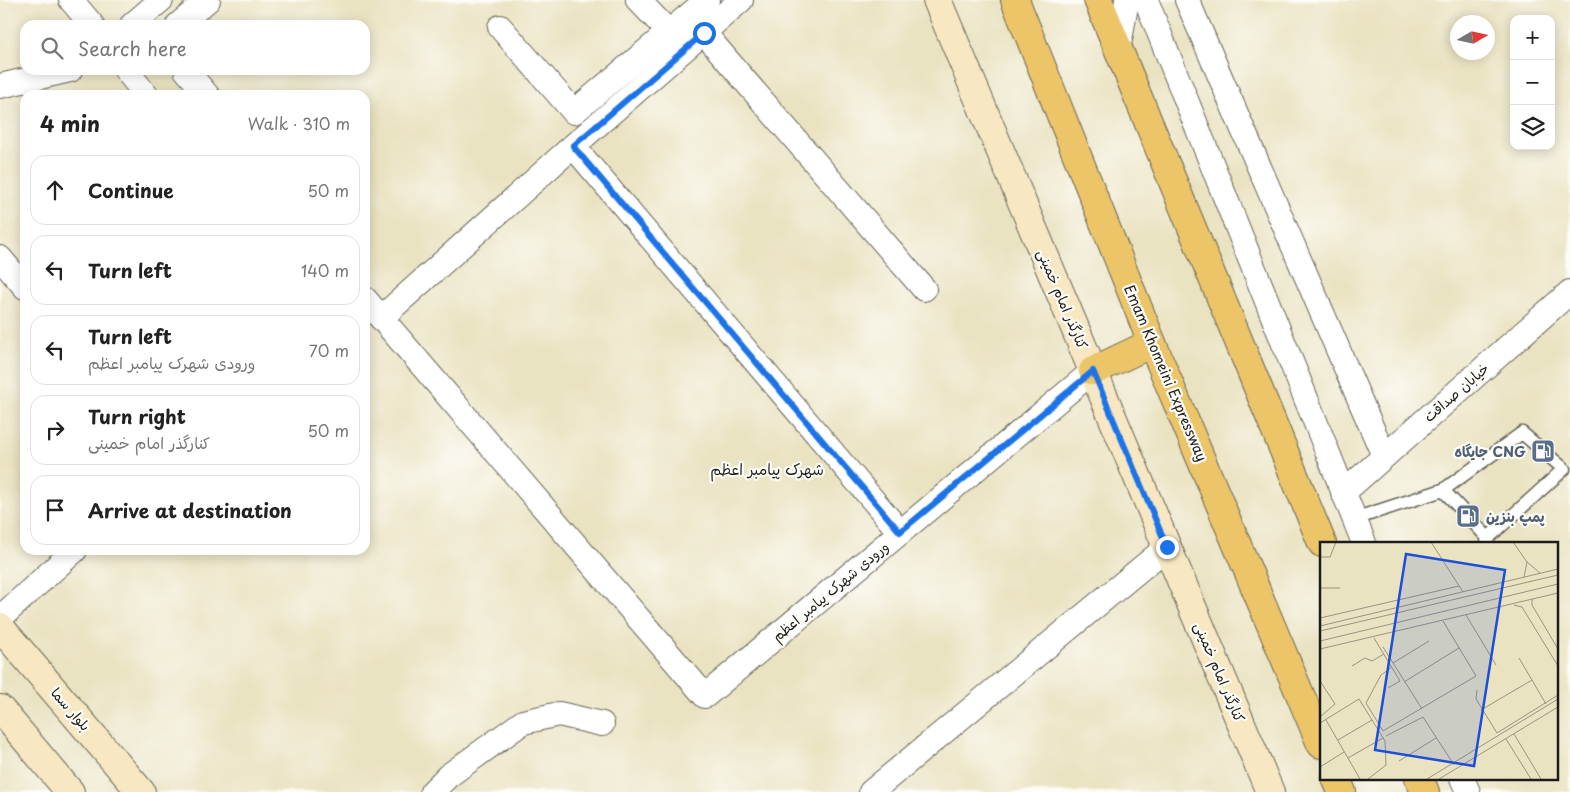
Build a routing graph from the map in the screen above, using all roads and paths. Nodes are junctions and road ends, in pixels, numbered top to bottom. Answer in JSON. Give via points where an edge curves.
{"nodes":[{"id":1,"x":71,"y":0,"type":"edge"},
{"id":2,"x":161,"y":0,"type":"edge"},
{"id":3,"x":208,"y":0,"type":"edge"},
{"id":4,"x":638,"y":0,"type":"edge"},
{"id":5,"x":706,"y":0,"type":"edge"},
{"id":6,"x":741,"y":0,"type":"edge"},
{"id":7,"x":937,"y":0,"type":"edge"},
{"id":8,"x":1015,"y":0,"type":"edge"},
{"id":9,"x":1098,"y":0,"type":"edge"},
{"id":10,"x":1127,"y":0,"type":"edge"},
{"id":11,"x":1146,"y":0,"type":"edge"},
{"id":12,"x":1187,"y":0,"type":"edge"},
{"id":13,"x":88,"y":20,"type":"edge"},
{"id":14,"x":138,"y":20,"type":"edge"},
{"id":15,"x":184,"y":20,"type":"edge"},
{"id":16,"x":500,"y":27,"type":"dead end"},
{"id":17,"x":669,"y":32,"type":"junction"},
{"id":18,"x":704,"y":33,"type":"junction"},
{"id":19,"x":1118,"y":51,"type":"junction"},
{"id":20,"x":48,"y":75,"type":"edge"},
{"id":21,"x":130,"y":75,"type":"edge"},
{"id":22,"x":190,"y":75,"type":"edge"},
{"id":23,"x":0,"y":86,"type":"edge"},
{"id":24,"x":142,"y":90,"type":"edge"},
{"id":25,"x":203,"y":90,"type":"edge"},
{"id":26,"x":573,"y":146,"type":"junction"},
{"id":27,"x":0,"y":258,"type":"edge"},
{"id":28,"x":20,"y":281,"type":"edge"},
{"id":29,"x":924,"y":289,"type":"dead end"},
{"id":30,"x":1570,"y":292,"type":"edge"},
{"id":31,"x":370,"y":305,"type":"edge"},
{"id":32,"x":382,"y":318,"type":"junction"},
{"id":33,"x":1152,"y":343,"type":"junction"},
{"id":34,"x":1093,"y":371,"type":"junction"},
{"id":35,"x":1384,"y":456,"type":"junction"},
{"id":36,"x":1443,"y":490,"type":"junction"},
{"id":37,"x":1343,"y":493,"type":"junction"},
{"id":38,"x":1354,"y":519,"type":"junction"},
{"id":39,"x":900,"y":532,"type":"junction"},
{"id":40,"x":1488,"y":540,"type":"edge"},
{"id":41,"x":1322,"y":542,"type":"edge"},
{"id":42,"x":1364,"y":542,"type":"edge"},
{"id":43,"x":1167,"y":547,"type":"junction"},
{"id":44,"x":69,"y":555,"type":"edge"},
{"id":45,"x":0,"y":618,"type":"edge"},
{"id":46,"x":0,"y":627,"type":"edge"},
{"id":47,"x":0,"y":708,"type":"edge"},
{"id":48,"x":602,"y":724,"type":"dead end"},
{"id":49,"x":1320,"y":742,"type":"edge"},
{"id":50,"x":1337,"y":780,"type":"edge"},
{"id":51,"x":1420,"y":780,"type":"edge"},
{"id":52,"x":1463,"y":780,"type":"edge"},
{"id":53,"x":455,"y":784,"type":"edge"},
{"id":54,"x":70,"y":792,"type":"edge"},
{"id":55,"x":141,"y":792,"type":"edge"},
{"id":56,"x":432,"y":792,"type":"edge"},
{"id":57,"x":871,"y":792,"type":"edge"},
{"id":58,"x":1270,"y":792,"type":"edge"},
{"id":59,"x":1342,"y":792,"type":"edge"},
{"id":60,"x":1425,"y":792,"type":"edge"},
{"id":61,"x":1468,"y":792,"type":"edge"}],
"edges":[{"from":1,"to":13,"type":"street"},
{"from":2,"to":14,"type":"street"},
{"from":3,"to":15,"type":"street"},
{"from":4,"to":17,"type":"street"},
{"from":5,"to":17,"type":"street"},
{"from":6,"to":18,"type":"street"},
{"from":7,"to":34,"type":"street","name":"کنارگذر امام خمینی"},
{"from":8,"to":33,"type":"highway","name":"Emam Khomeini Expressway"},
{"from":9,"to":19,"type":"highway"},
{"from":10,"to":19,"type":"street"},
{"from":11,"to":37,"type":"street"},
{"from":12,"to":35,"type":"street"},
{"from":16,"to":17,"type":"street","via":[[574,112]]},
{"from":18,"to":26,"type":"street"},
{"from":18,"to":29,"type":"street"},
{"from":19,"to":41,"type":"highway"},
{"from":20,"to":23,"type":"street"},
{"from":21,"to":24,"type":"street"},
{"from":22,"to":25,"type":"street"},
{"from":26,"to":32,"type":"street"},
{"from":26,"to":39,"type":"street"},
{"from":27,"to":28,"type":"street"},
{"from":30,"to":35,"type":"street","name":"خیابان صداقت"},
{"from":31,"to":32,"type":"street"},
{"from":32,"to":39,"type":"street","name":"ورودی شهرک پیامبر اعظم","via":[[706,696]]},
{"from":33,"to":34,"type":"highway"},
{"from":33,"to":49,"type":"highway","name":"Emam Khomeini Expressway"},
{"from":34,"to":39,"type":"street","name":"ورودی شهرک پیامبر اعظم"},
{"from":34,"to":43,"type":"street","name":"کنارگذر امام خمینی"},
{"from":35,"to":37,"type":"street","name":"خیابان صداقت"},
{"from":36,"to":38,"type":"lane"},
{"from":36,"to":40,"type":"lane"},
{"from":36,"to":40,"type":"lane","via":[[1522,433],[1564,469]]},
{"from":37,"to":38,"type":"street"},
{"from":38,"to":42,"type":"street"},
{"from":43,"to":57,"type":"street"},
{"from":43,"to":58,"type":"street","name":"کنارگذر امام خمینی"},
{"from":44,"to":45,"type":"street"},
{"from":46,"to":55,"type":"street","name":"بلوار سما"},
{"from":47,"to":54,"type":"street"},
{"from":48,"to":53,"type":"street","via":[[559,714],[523,722]]},
{"from":50,"to":59,"type":"highway"},
{"from":51,"to":60,"type":"highway"},
{"from":52,"to":61,"type":"street"},
{"from":53,"to":56,"type":"street"}]}
